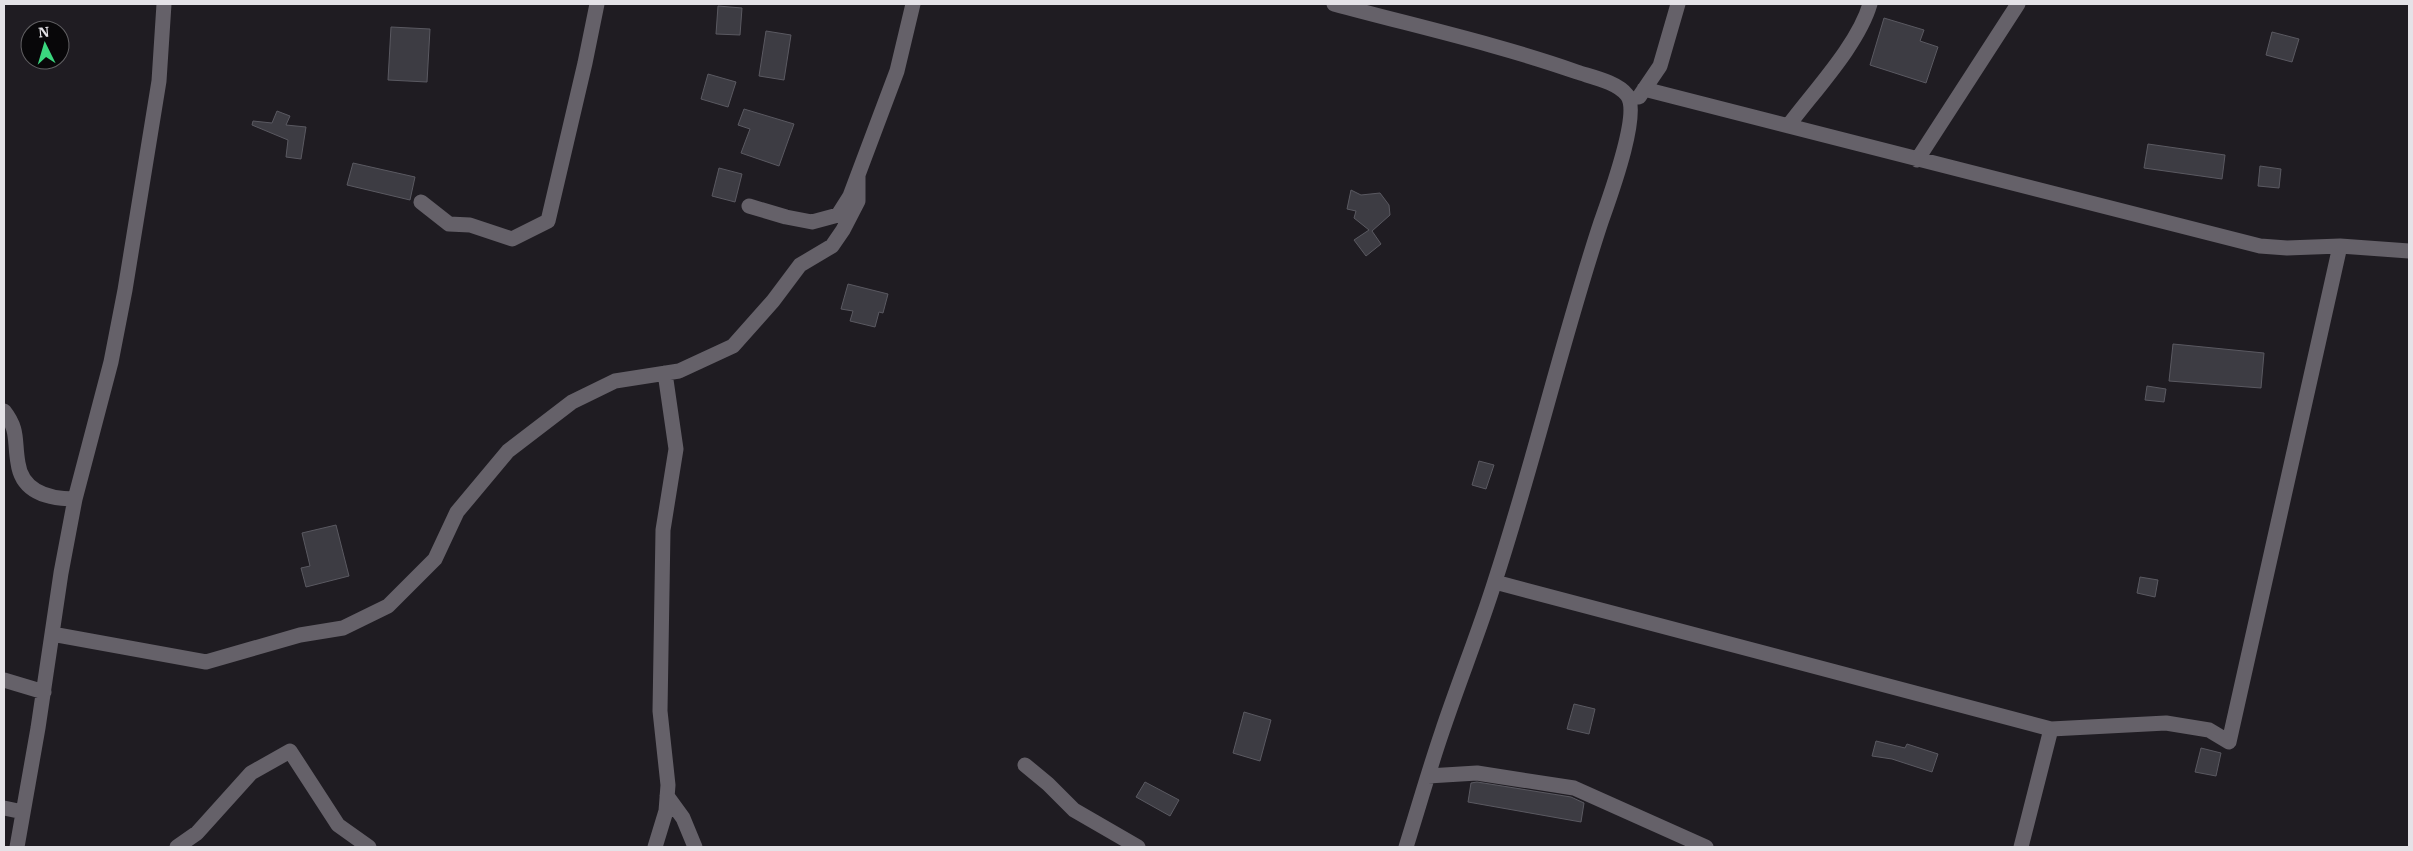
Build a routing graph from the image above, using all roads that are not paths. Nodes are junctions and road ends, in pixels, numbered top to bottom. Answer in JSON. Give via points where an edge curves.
{"nodes":[{"id":1,"x":164,"y":4,"type":"edge"},
{"id":2,"x":596,"y":4,"type":"edge"},
{"id":3,"x":913,"y":4,"type":"edge"},
{"id":4,"x":1334,"y":4,"type":"edge"},
{"id":5,"x":1678,"y":4,"type":"edge"},
{"id":6,"x":1870,"y":4,"type":"edge"},
{"id":7,"x":2018,"y":4,"type":"edge"},
{"id":8,"x":1644,"y":89,"type":"junction"},
{"id":9,"x":1632,"y":109,"type":"junction"},
{"id":10,"x":1788,"y":126,"type":"junction"},
{"id":11,"x":1917,"y":160,"type":"junction"},
{"id":12,"x":858,"y":176,"type":"junction"},
{"id":13,"x":421,"y":202,"type":"dead end"},
{"id":14,"x":749,"y":206,"type":"dead end"},
{"id":15,"x":2340,"y":246,"type":"junction"},
{"id":16,"x":2409,"y":251,"type":"edge"},
{"id":17,"x":665,"y":373,"type":"junction"},
{"id":18,"x":4,"y":411,"type":"edge"},
{"id":19,"x":75,"y":499,"type":"junction"},
{"id":20,"x":1495,"y":582,"type":"junction"},
{"id":21,"x":52,"y":634,"type":"junction"},
{"id":22,"x":4,"y":680,"type":"edge"},
{"id":23,"x":44,"y":692,"type":"junction"},
{"id":24,"x":2051,"y":728,"type":"junction"},
{"id":25,"x":1025,"y":765,"type":"dead end"},
{"id":26,"x":1428,"y":776,"type":"junction"},
{"id":27,"x":667,"y":796,"type":"junction"},
{"id":28,"x":4,"y":808,"type":"edge"},
{"id":29,"x":23,"y":812,"type":"junction"},
{"id":30,"x":17,"y":847,"type":"edge"},
{"id":31,"x":177,"y":847,"type":"edge"},
{"id":32,"x":369,"y":847,"type":"edge"},
{"id":33,"x":655,"y":847,"type":"edge"},
{"id":34,"x":695,"y":847,"type":"edge"},
{"id":35,"x":1138,"y":847,"type":"edge"},
{"id":36,"x":1406,"y":847,"type":"edge"},
{"id":37,"x":1706,"y":847,"type":"edge"},
{"id":38,"x":2021,"y":847,"type":"edge"}],
"edges":[{"from":1,"to":19,"type":"street","via":[[160,82],[125,290],[111,362]]},
{"from":2,"to":13,"type":"street","via":[[548,221],[512,239],[470,225],[449,224]]},
{"from":3,"to":12,"type":"street","via":[[898,71]]},
{"from":4,"to":9,"type":"street","via":[[1498,45],[1592,77],[1618,87],[1628,96]]},
{"from":5,"to":8,"type":"street","via":[[1660,66]]},
{"from":6,"to":10,"type":"street","via":[[1856,36]]},
{"from":7,"to":11,"type":"street"},
{"from":8,"to":9,"type":"street"},
{"from":8,"to":10,"type":"street"},
{"from":9,"to":20,"type":"street","via":[[1615,181],[1583,278]]},
{"from":10,"to":11,"type":"street"},
{"from":11,"to":15,"type":"street","via":[[2260,246]]},
{"from":12,"to":14,"type":"street","via":[[838,215],[812,222]]},
{"from":12,"to":17,"type":"street","via":[[858,201],[832,246],[800,265],[732,346]]},
{"from":15,"to":16,"type":"street"},
{"from":15,"to":24,"type":"street","via":[[2229,742],[2209,730],[2166,724]]},
{"from":17,"to":21,"type":"street","via":[[615,381],[572,402],[508,451],[457,512],[435,559],[388,606],[343,628],[300,635],[206,662]]},
{"from":17,"to":27,"type":"street","via":[[676,449],[663,530],[660,711]]},
{"from":18,"to":19,"type":"street","via":[[15,428],[18,464],[24,480],[47,497]]},
{"from":19,"to":21,"type":"street"},
{"from":20,"to":24,"type":"street"},
{"from":20,"to":26,"type":"street"},
{"from":21,"to":23,"type":"street"},
{"from":22,"to":23,"type":"street"},
{"from":23,"to":29,"type":"street"},
{"from":24,"to":38,"type":"street"},
{"from":25,"to":35,"type":"street","via":[[1074,810]]},
{"from":26,"to":36,"type":"street"},
{"from":26,"to":37,"type":"street","via":[[1477,773],[1574,788]]},
{"from":27,"to":33,"type":"street"},
{"from":27,"to":34,"type":"street","via":[[683,818]]},
{"from":28,"to":29,"type":"street"},
{"from":29,"to":30,"type":"street"},
{"from":31,"to":32,"type":"street","via":[[197,833],[251,773],[290,750],[338,825]]}]}
